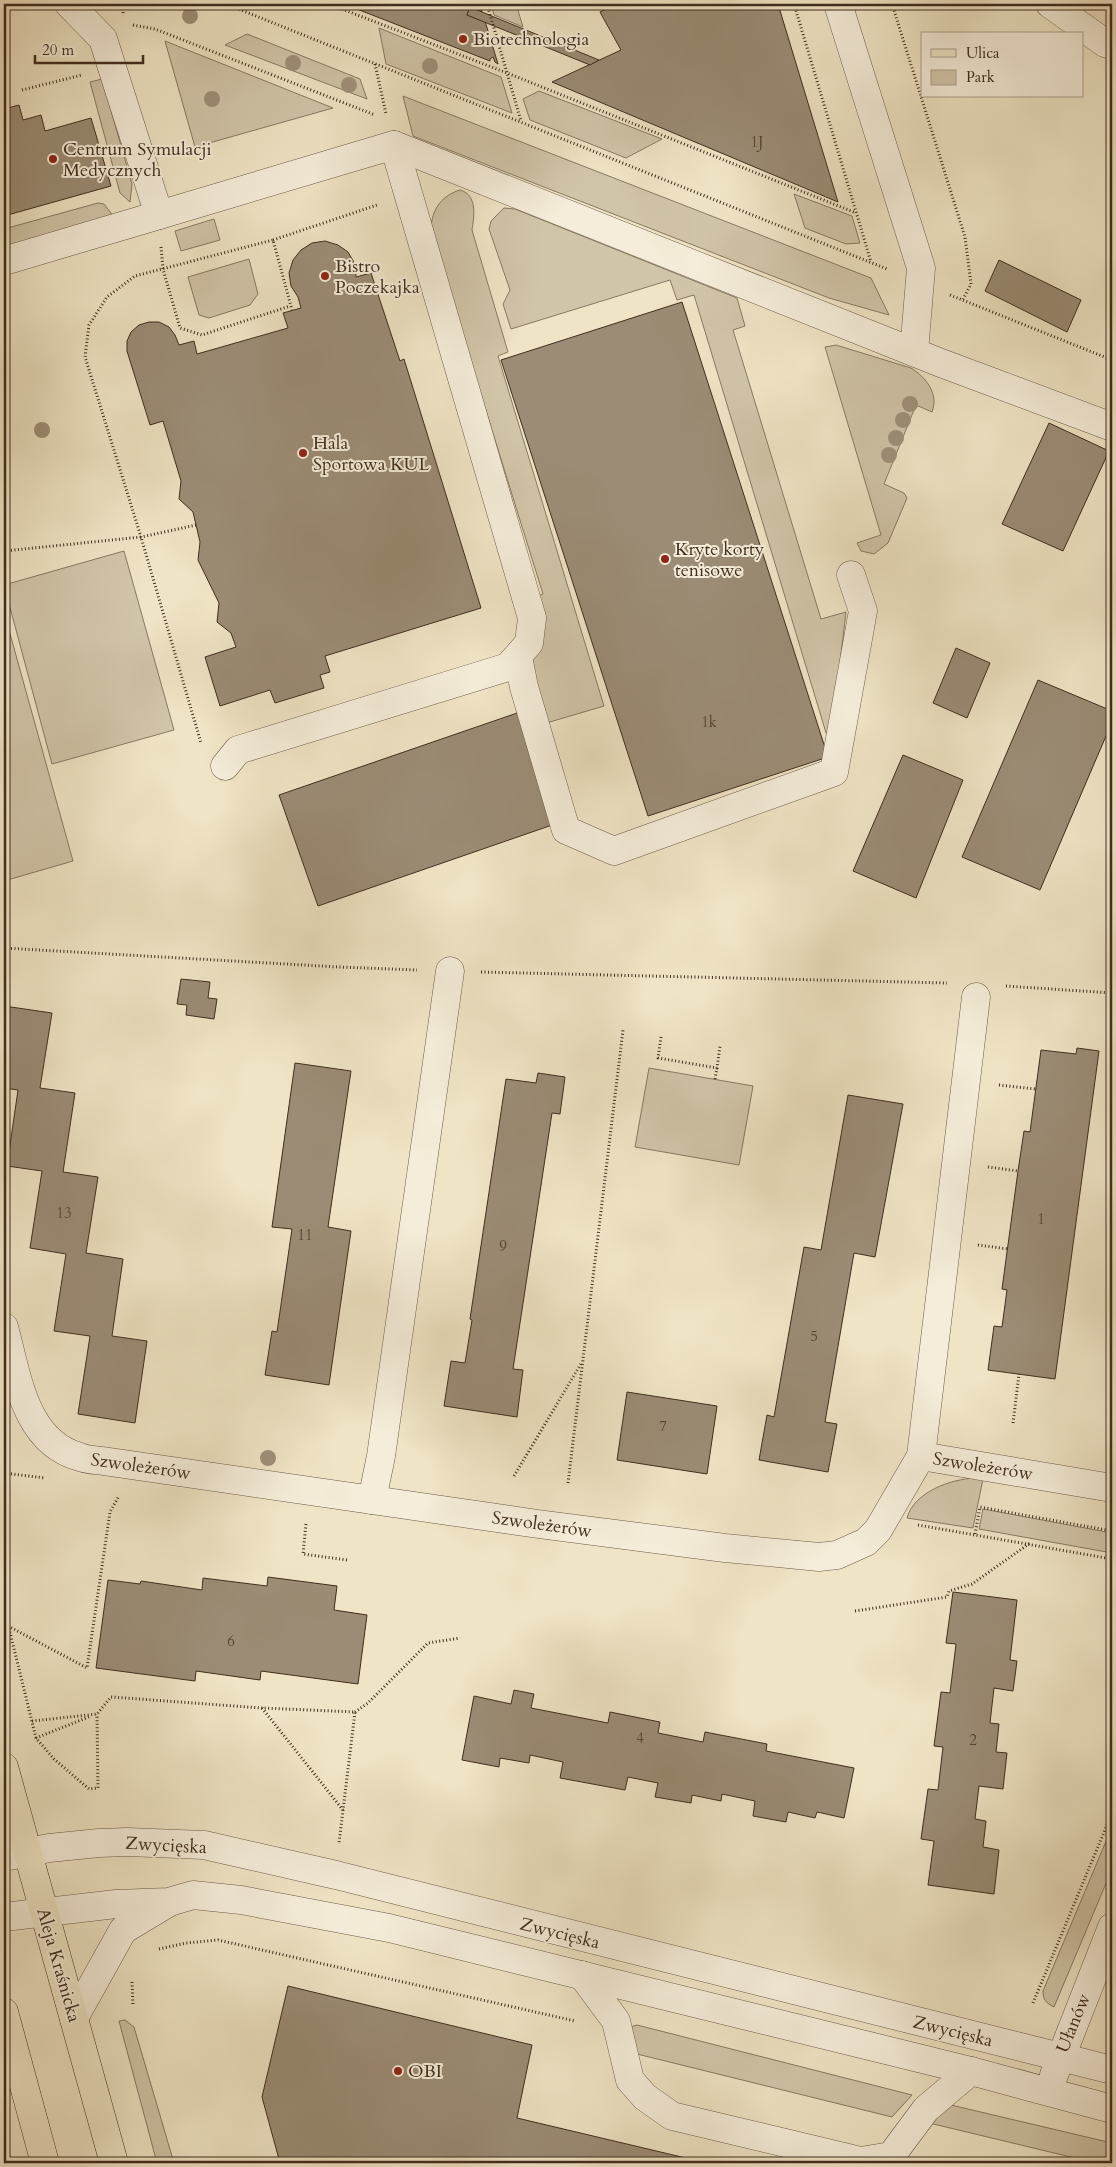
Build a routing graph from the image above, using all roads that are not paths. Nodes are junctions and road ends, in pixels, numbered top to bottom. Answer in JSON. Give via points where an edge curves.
{"nodes":[{"id":1,"x":838,"y":4,"type":"edge"},
{"id":2,"x":1050,"y":4,"type":"edge"},
{"id":3,"x":73,"y":5,"type":"edge"},
{"id":4,"x":1112,"y":44,"type":"edge"},
{"id":5,"x":391,"y":133,"type":"junction"},
{"id":6,"x":159,"y":215,"type":"junction"},
{"id":7,"x":4,"y":261,"type":"edge"},
{"id":8,"x":914,"y":352,"type":"junction"},
{"id":9,"x":1112,"y":427,"type":"edge"},
{"id":10,"x":851,"y":575,"type":"dead end"},
{"id":11,"x":518,"y":657,"type":"junction"},
{"id":12,"x":224,"y":766,"type":"dead end"},
{"id":13,"x":450,"y":971,"type":"road end"},
{"id":14,"x":965,"y":990,"type":"road end"},
{"id":15,"x":4,"y":1327,"type":"edge"},
{"id":16,"x":921,"y":1456,"type":"junction"},
{"id":17,"x":1112,"y":1488,"type":"edge"},
{"id":18,"x":372,"y":1500,"type":"junction"},
{"id":19,"x":4,"y":1767,"type":"edge"},
{"id":20,"x":16,"y":1854,"type":"edge"},
{"id":21,"x":169,"y":1902,"type":"junction"},
{"id":22,"x":44,"y":1912,"type":"junction"},
{"id":23,"x":4,"y":1917,"type":"edge"},
{"id":24,"x":1112,"y":1927,"type":"edge"},
{"id":25,"x":582,"y":1975,"type":"junction"},
{"id":26,"x":4,"y":2012,"type":"edge"},
{"id":27,"x":74,"y":2018,"type":"junction"},
{"id":28,"x":1060,"y":2058,"type":"junction"},
{"id":29,"x":1112,"y":2070,"type":"edge"},
{"id":30,"x":971,"y":2071,"type":"junction"},
{"id":31,"x":1048,"y":2093,"type":"junction"},
{"id":32,"x":1112,"y":2109,"type":"edge"},
{"id":33,"x":45,"y":2163,"type":"edge"},
{"id":34,"x":114,"y":2163,"type":"edge"}],
"edges":[{"from":1,"to":8,"type":"street","via":[[921,268]]},
{"from":2,"to":4,"type":"street","via":[[1104,43]]},
{"from":3,"to":6,"type":"street","via":[[103,39]]},
{"from":5,"to":6,"type":"street"},
{"from":5,"to":8,"type":"street"},
{"from":5,"to":11,"type":"street","via":[[532,618],[529,643]]},
{"from":6,"to":7,"type":"street"},
{"from":8,"to":9,"type":"street"},
{"from":10,"to":11,"type":"street","via":[[863,611],[834,772],[614,851],[566,830]]},
{"from":11,"to":12,"type":"street","via":[[508,667],[238,750]]},
{"from":13,"to":18,"type":"street"},
{"from":14,"to":16,"type":"street"},
{"from":15,"to":18,"type":"street","name":"Szwoleżerów","via":[[20,1388],[42,1434],[79,1457]]},
{"from":16,"to":17,"type":"street","name":"Szwoleżerów"},
{"from":16,"to":18,"type":"street","name":"Szwoleżerów","via":[[878,1530],[866,1542],[852,1550],[819,1557],[662,1540]]},
{"from":19,"to":20,"type":"main road","name":"Aleja Kraśnicka"},
{"from":20,"to":22,"type":"main road","name":"Aleja Kraśnicka"},
{"from":20,"to":28,"type":"street","name":"Zwycięska","via":[[118,1842],[212,1847],[336,1875]]},
{"from":21,"to":22,"type":"street","name":"Zwycięska"},
{"from":21,"to":25,"type":"street","name":"Zwycięska","via":[[194,1895],[241,1900],[388,1928]]},
{"from":21,"to":27,"type":"street","name":"Zwycięska","via":[[123,1930]]},
{"from":22,"to":23,"type":"street","name":"Zwycięska"},
{"from":22,"to":27,"type":"main road","name":"Aleja Kraśnicka"},
{"from":24,"to":28,"type":"street","name":"Ułanów"},
{"from":25,"to":30,"type":"street","name":"Zwycięska"},
{"from":25,"to":30,"type":"street","via":[[616,2022],[630,2080],[645,2097],[672,2116],[861,2161],[891,2156],[926,2109]]},
{"from":26,"to":33,"type":"main road"},
{"from":27,"to":34,"type":"main road","name":"Aleja Kraśnicka"},
{"from":28,"to":29,"type":"street","name":"Zwycięska"},
{"from":28,"to":31,"type":"street","name":"Ułanów"},
{"from":30,"to":31,"type":"street","name":"Zwycięska"},
{"from":31,"to":32,"type":"street","name":"Zwycięska"}]}
